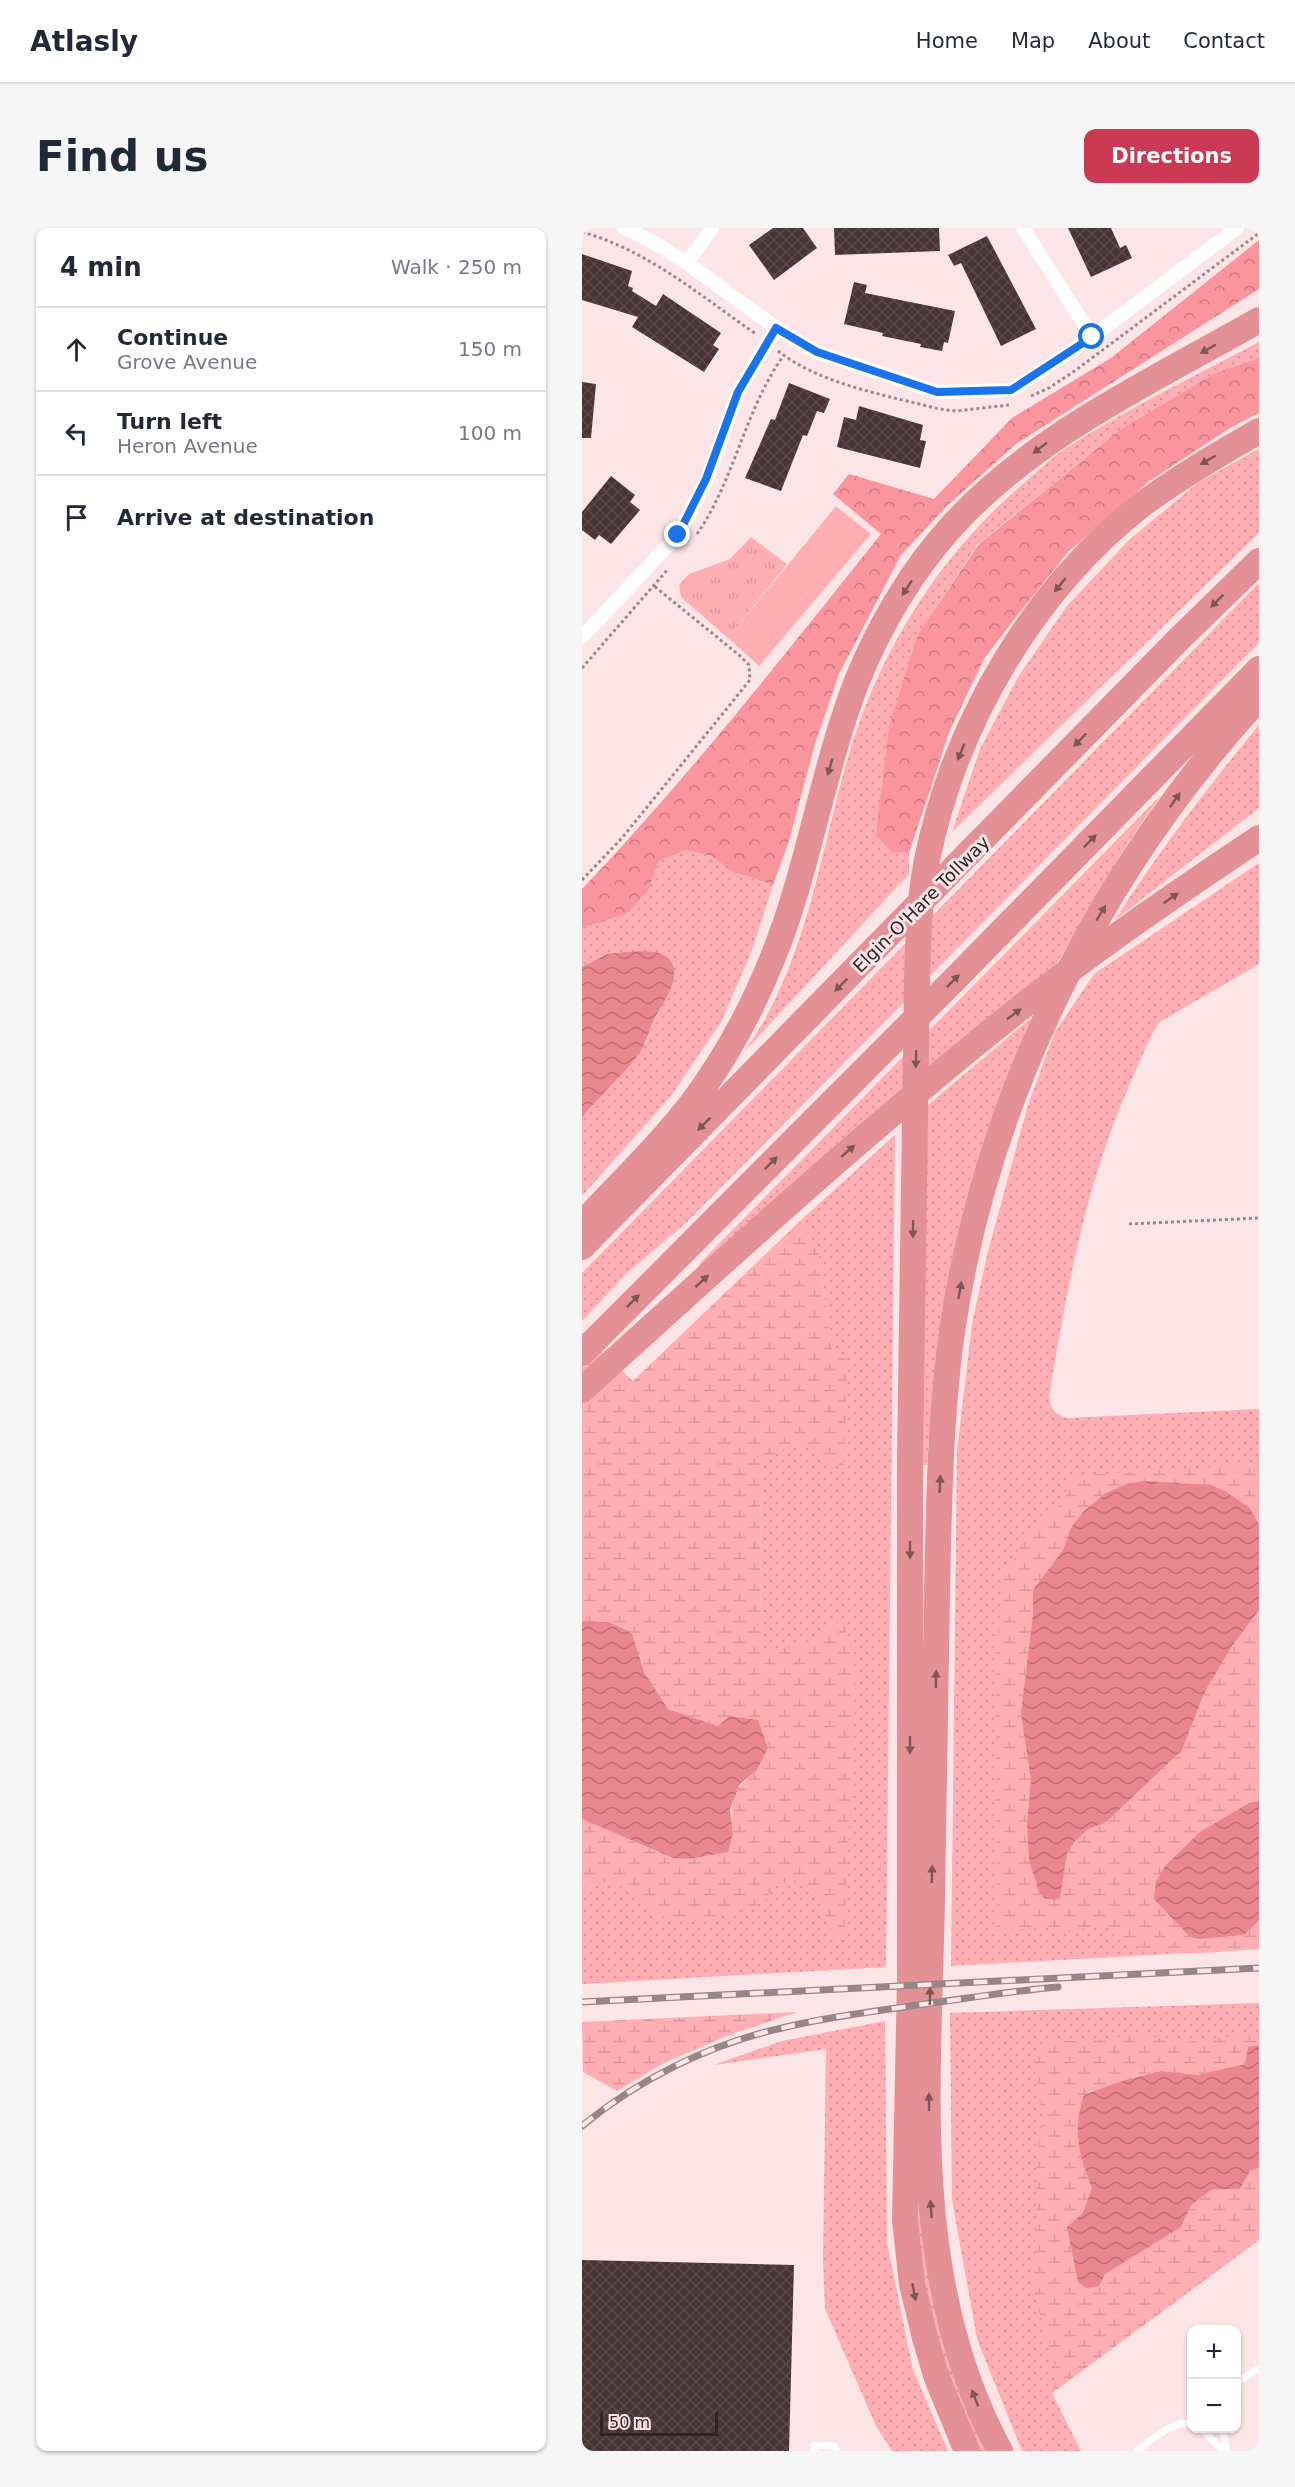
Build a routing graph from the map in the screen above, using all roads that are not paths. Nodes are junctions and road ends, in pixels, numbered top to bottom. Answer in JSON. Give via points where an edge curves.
{"nodes":[{"id":1,"x":624,"y":228,"type":"edge"},
{"id":2,"x":712,"y":228,"type":"edge"},
{"id":3,"x":1023,"y":228,"type":"edge"},
{"id":4,"x":1237,"y":228,"type":"edge"},
{"id":5,"x":687,"y":263,"type":"junction"},
{"id":6,"x":1259,"y":320,"type":"edge"},
{"id":7,"x":776,"y":328,"type":"junction"},
{"id":8,"x":1092,"y":337,"type":"junction"},
{"id":9,"x":1259,"y":431,"type":"edge"},
{"id":10,"x":1259,"y":561,"type":"edge"},
{"id":11,"x":582,"y":637,"type":"edge"},
{"id":12,"x":1259,"y":669,"type":"edge"},
{"id":13,"x":1259,"y":698,"type":"edge"},
{"id":14,"x":1259,"y":838,"type":"edge"},
{"id":15,"x":582,"y":1224,"type":"edge"},
{"id":16,"x":582,"y":1247,"type":"edge"},
{"id":17,"x":587,"y":1348,"type":"edge"},
{"id":18,"x":582,"y":1390,"type":"edge"},
{"id":19,"x":921,"y":1933,"type":"junction"},
{"id":20,"x":919,"y":2055,"type":"junction"},
{"id":21,"x":1259,"y":2368,"type":"edge"},
{"id":22,"x":1241,"y":2381,"type":"edge"},
{"id":23,"x":1187,"y":2422,"type":"edge"},
{"id":24,"x":1206,"y":2433,"type":"edge"},
{"id":25,"x":1223,"y":2433,"type":"edge"},
{"id":26,"x":814,"y":2451,"type":"edge"},
{"id":27,"x":837,"y":2451,"type":"edge"},
{"id":28,"x":967,"y":2451,"type":"edge"},
{"id":29,"x":1000,"y":2451,"type":"edge"},
{"id":30,"x":1136,"y":2451,"type":"edge"},
{"id":31,"x":1225,"y":2451,"type":"edge"}],
"edges":[{"from":1,"to":5,"type":"street"},
{"from":2,"to":5,"type":"street"},
{"from":3,"to":8,"type":"street"},
{"from":4,"to":8,"type":"street"},
{"from":5,"to":7,"type":"street"},
{"from":6,"to":15,"type":"highway","one_way":true,"via":[[1043,445],[985,493],[951,527],[920,567],[869,652],[857,682],[789,913],[747,1013],[693,1102]]},
{"from":7,"to":8,"type":"street","via":[[817,352],[937,392],[1011,390]]},
{"from":7,"to":11,"type":"street","via":[[738,392],[706,479],[678,535]]},
{"from":9,"to":19,"type":"highway","one_way":true,"via":[[1193,469],[1143,505],[1068,575],[1017,642],[967,735],[927,860],[918,937],[910,1472]]},
{"from":10,"to":16,"type":"highway","name":"Elgin-O'Hare Tollway","one_way":true},
{"from":17,"to":12,"type":"highway","one_way":true},
{"from":19,"to":13,"type":"highway","one_way":true,"via":[[939,1487],[952,1333],[967,1250],[1012,1098],[1073,960],[1141,848],[1198,769]]},
{"from":18,"to":14,"type":"highway","one_way":true,"via":[[767,1221],[987,1034],[1118,935]]},
{"from":19,"to":20,"type":"highway"},
{"from":20,"to":28,"type":"highway","one_way":true,"via":[[905,2195],[912,2284],[937,2378]]},
{"from":29,"to":20,"type":"highway","one_way":true,"via":[[960,2356],[935,2249]]},
{"from":21,"to":22,"type":"lane"},
{"from":23,"to":30,"type":"lane","via":[[1176,2425]]},
{"from":24,"to":31,"type":"lane"},
{"from":25,"to":31,"type":"lane"},
{"from":26,"to":27,"type":"lane","via":[[814,2445],[835,2446]]}]}
